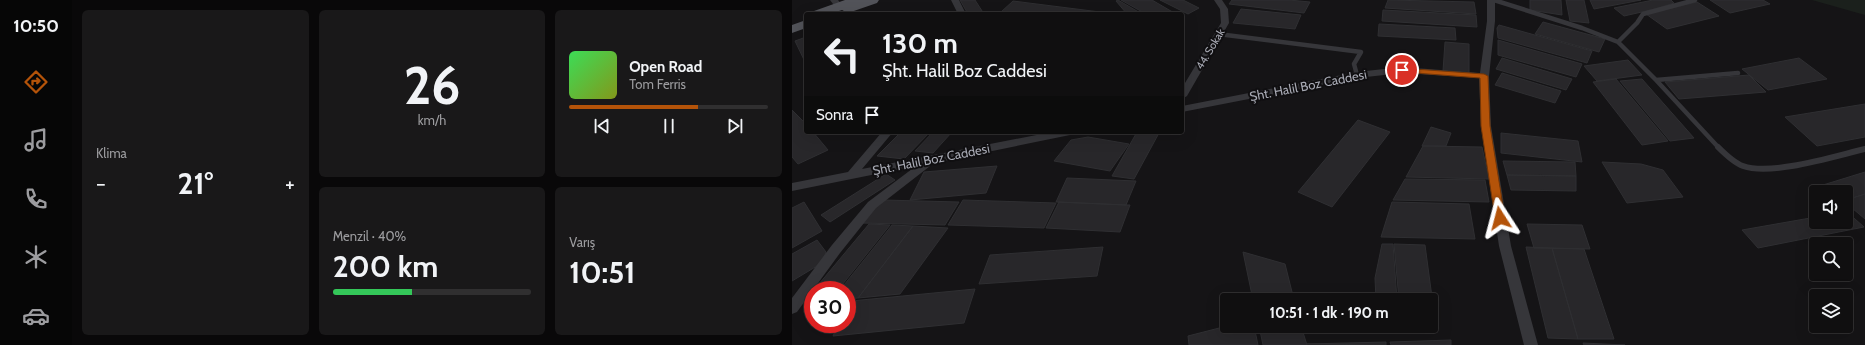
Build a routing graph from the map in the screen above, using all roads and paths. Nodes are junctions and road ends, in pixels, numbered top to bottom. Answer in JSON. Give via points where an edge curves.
{"nodes":[{"id":1,"x":857,"y":0,"type":"edge"},
{"id":2,"x":873,"y":0,"type":"edge"},
{"id":3,"x":954,"y":0,"type":"edge"},
{"id":4,"x":1218,"y":0,"type":"edge"},
{"id":5,"x":1491,"y":0,"type":"edge"},
{"id":6,"x":1494,"y":0,"type":"edge"},
{"id":7,"x":1695,"y":0,"type":"edge"},
{"id":8,"x":836,"y":7,"type":"edge"},
{"id":9,"x":823,"y":12,"type":"edge"},
{"id":10,"x":961,"y":12,"type":"edge"},
{"id":11,"x":804,"y":19,"type":"edge"},
{"id":12,"x":792,"y":23,"type":"edge"},
{"id":13,"x":804,"y":25,"type":"edge"},
{"id":14,"x":792,"y":29,"type":"edge"},
{"id":15,"x":1218,"y":34,"type":"junction"},
{"id":16,"x":1618,"y":42,"type":"junction"},
{"id":17,"x":1738,"y":73,"type":"dead end"},
{"id":18,"x":1356,"y":75,"type":"junction"},
{"id":19,"x":1484,"y":76,"type":"junction"},
{"id":20,"x":1656,"y":80,"type":"junction"},
{"id":21,"x":1184,"y":93,"type":"edge"},
{"id":22,"x":1184,"y":109,"type":"edge"},
{"id":23,"x":886,"y":134,"type":"edge"},
{"id":24,"x":1060,"y":134,"type":"edge"},
{"id":25,"x":1865,"y":148,"type":"edge"},
{"id":26,"x":931,"y":160,"type":"junction"},
{"id":27,"x":852,"y":174,"type":"junction"},
{"id":28,"x":792,"y":187,"type":"edge"},
{"id":29,"x":792,"y":308,"type":"edge"},
{"id":30,"x":1531,"y":345,"type":"edge"}],
"edges":[{"from":1,"to":8,"type":"main road"},
{"from":2,"to":8,"type":"main road"},
{"from":3,"to":10,"type":"street"},
{"from":4,"to":15,"type":"street","name":"44. Sokak","via":[[1224,9],[1225,23]]},
{"from":5,"to":19,"type":"street"},
{"from":6,"to":16,"type":"lane"},
{"from":7,"to":16,"type":"lane","via":[[1643,14],[1637,24]]},
{"from":8,"to":9,"type":"main road"},
{"from":11,"to":12,"type":"main road"},
{"from":13,"to":14,"type":"main road"},
{"from":15,"to":18,"type":"lane","via":[[1361,52],[1354,64]]},
{"from":15,"to":21,"type":"street","name":"44. Sokak"},
{"from":16,"to":20,"type":"lane"},
{"from":17,"to":20,"type":"lane"},
{"from":18,"to":19,"type":"street","name":"Şht. Halil Boz Caddesi","via":[[1402,70]]},
{"from":18,"to":22,"type":"street","name":"Şht. Halil Boz Caddesi"},
{"from":19,"to":30,"type":"street","via":[[1486,126],[1504,246]]},
{"from":20,"to":25,"type":"lane","via":[[1720,148],[1743,166],[1758,168],[1794,165]]},
{"from":23,"to":27,"type":"street"},
{"from":24,"to":26,"type":"street","name":"Şht. Halil Boz Caddesi"},
{"from":26,"to":27,"type":"street","name":"Şht. Halil Boz Caddesi"},
{"from":26,"to":29,"type":"street","via":[[872,205]]},
{"from":27,"to":28,"type":"street","name":"Şht. Halil Boz Caddesi"}]}
